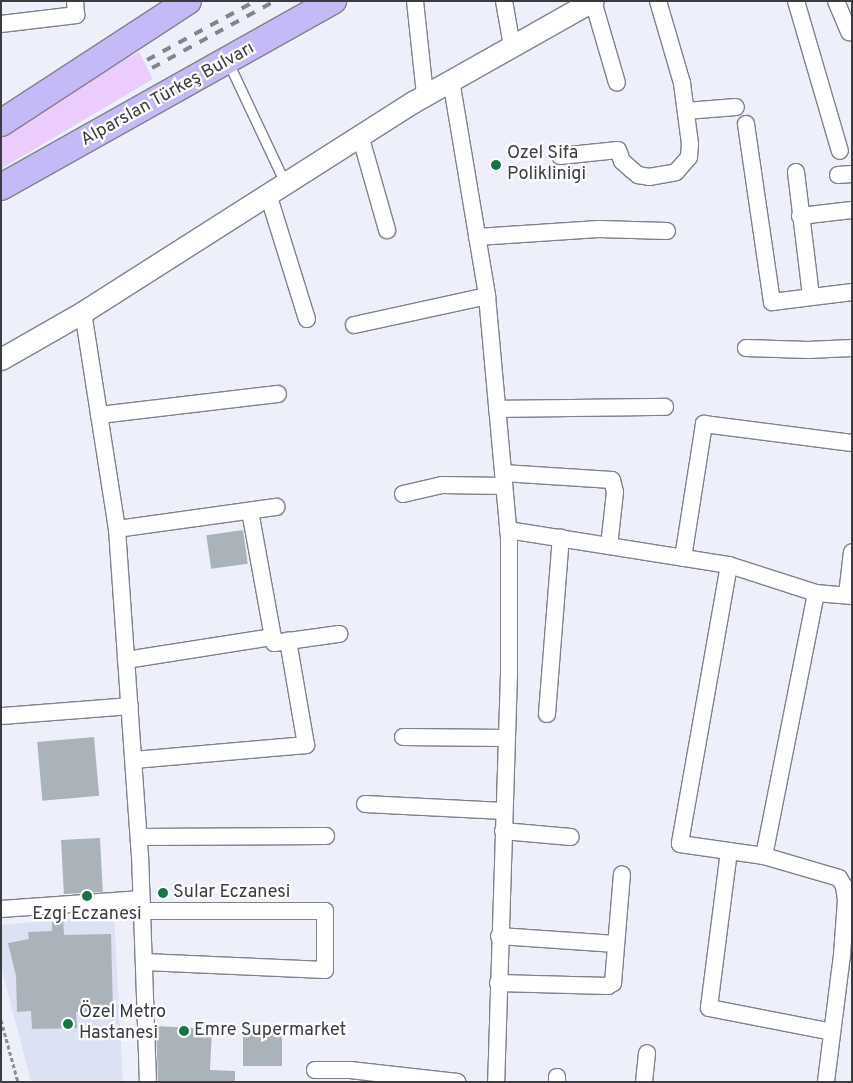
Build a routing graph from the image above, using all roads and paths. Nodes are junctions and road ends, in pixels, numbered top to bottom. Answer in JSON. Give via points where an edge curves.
{"nodes":[{"id":1,"x":75,"y":1,"type":"edge"},
{"id":2,"x":188,"y":1,"type":"edge"},
{"id":3,"x":333,"y":1,"type":"edge"},
{"id":4,"x":415,"y":1,"type":"edge"},
{"id":5,"x":504,"y":1,"type":"edge"},
{"id":6,"x":592,"y":1,"type":"edge"},
{"id":7,"x":658,"y":1,"type":"edge"},
{"id":8,"x":796,"y":1,"type":"edge"},
{"id":9,"x":836,"y":1,"type":"edge"},
{"id":10,"x":1,"y":24,"type":"edge"},
{"id":11,"x":849,"y":32,"type":"dead end"},
{"id":12,"x":512,"y":46,"type":"junction"},
{"id":13,"x":228,"y":62,"type":"junction"},
{"id":14,"x":451,"y":80,"type":"junction"},
{"id":15,"x":617,"y":83,"type":"dead end"},
{"id":16,"x":425,"y":95,"type":"junction"},
{"id":17,"x":736,"y":107,"type":"dead end"},
{"id":18,"x":686,"y":111,"type":"junction"},
{"id":19,"x":3,"y":118,"type":"edge"},
{"id":20,"x":746,"y":124,"type":"dead end"},
{"id":21,"x":360,"y":135,"type":"junction"},
{"id":22,"x":840,"y":151,"type":"dead end"},
{"id":23,"x":560,"y":156,"type":"dead end"},
{"id":24,"x":796,"y":172,"type":"dead end"},
{"id":25,"x":1,"y":186,"type":"edge"},
{"id":26,"x":276,"y":189,"type":"junction"},
{"id":27,"x":852,"y":210,"type":"edge"},
{"id":28,"x":800,"y":216,"type":"junction"},
{"id":29,"x":387,"y":230,"type":"dead end"},
{"id":30,"x":667,"y":231,"type":"dead end"},
{"id":31,"x":477,"y":237,"type":"junction"},
{"id":32,"x":852,"y":292,"type":"edge"},
{"id":33,"x":487,"y":296,"type":"junction"},
{"id":34,"x":810,"y":296,"type":"junction"},
{"id":35,"x":82,"y":312,"type":"junction"},
{"id":36,"x":307,"y":319,"type":"dead end"},
{"id":37,"x":354,"y":325,"type":"dead end"},
{"id":38,"x":746,"y":348,"type":"dead end"},
{"id":39,"x":852,"y":348,"type":"edge"},
{"id":40,"x":1,"y":360,"type":"edge"},
{"id":41,"x":278,"y":394,"type":"dead end"},
{"id":42,"x":665,"y":406,"type":"dead end"},
{"id":43,"x":497,"y":409,"type":"junction"},
{"id":44,"x":99,"y":415,"type":"junction"},
{"id":45,"x":852,"y":443,"type":"edge"},
{"id":46,"x":503,"y":480,"type":"junction"},
{"id":47,"x":403,"y":494,"type":"dead end"},
{"id":48,"x":276,"y":507,"type":"dead end"},
{"id":49,"x":250,"y":510,"type":"junction"},
{"id":50,"x":117,"y":529,"type":"junction"},
{"id":51,"x":508,"y":530,"type":"junction"},
{"id":52,"x":561,"y":538,"type":"junction"},
{"id":53,"x":609,"y":546,"type":"junction"},
{"id":54,"x":852,"y":552,"type":"edge"},
{"id":55,"x":683,"y":558,"type":"junction"},
{"id":56,"x":728,"y":565,"type":"junction"},
{"id":57,"x":816,"y":592,"type":"junction"},
{"id":58,"x":849,"y":596,"type":"edge"},
{"id":59,"x":339,"y":634,"type":"dead end"},
{"id":60,"x":281,"y":639,"type":"junction"},
{"id":61,"x":126,"y":660,"type":"junction"},
{"id":62,"x":130,"y":706,"type":"junction"},
{"id":63,"x":547,"y":714,"type":"dead end"},
{"id":64,"x":1,"y":716,"type":"edge"},
{"id":65,"x":403,"y":737,"type":"dead end"},
{"id":66,"x":506,"y":738,"type":"junction"},
{"id":67,"x":134,"y":760,"type":"junction"},
{"id":68,"x":364,"y":804,"type":"dead end"},
{"id":69,"x":504,"y":811,"type":"junction"},
{"id":70,"x":503,"y":831,"type":"junction"},
{"id":71,"x":326,"y":836,"type":"dead end"},
{"id":72,"x":139,"y":837,"type":"junction"},
{"id":73,"x":571,"y":837,"type":"dead end"},
{"id":74,"x":729,"y":851,"type":"junction"},
{"id":75,"x":764,"y":856,"type":"junction"},
{"id":76,"x":622,"y":874,"type":"dead end"},
{"id":77,"x":142,"y":905,"type":"junction"},
{"id":78,"x":1,"y":909,"type":"edge"},
{"id":79,"x":499,"y":936,"type":"junction"},
{"id":80,"x":616,"y":944,"type":"junction"},
{"id":81,"x":144,"y":962,"type":"junction"},
{"id":82,"x":498,"y":983,"type":"junction"},
{"id":83,"x":1,"y":1020,"type":"edge"},
{"id":84,"x":832,"y":1032,"type":"junction"},
{"id":85,"x":647,"y":1053,"type":"dead end"},
{"id":86,"x":315,"y":1070,"type":"dead end"},
{"id":87,"x":18,"y":1082,"type":"edge"},
{"id":88,"x":148,"y":1082,"type":"edge"},
{"id":89,"x":457,"y":1082,"type":"edge"},
{"id":90,"x":496,"y":1082,"type":"edge"},
{"id":91,"x":644,"y":1082,"type":"edge"},
{"id":92,"x":826,"y":1082,"type":"edge"}],
"edges":[{"from":1,"to":10,"type":"street","via":[[76,15]]},
{"from":2,"to":19,"type":"main road"},
{"from":3,"to":13,"type":"main road","name":"Alparslan Türkeş Bulvarı"},
{"from":4,"to":16,"type":"street"},
{"from":5,"to":12,"type":"street"},
{"from":6,"to":12,"type":"street"},
{"from":6,"to":15,"type":"street"},
{"from":7,"to":18,"type":"street","via":[[682,83]]},
{"from":8,"to":22,"type":"street"},
{"from":9,"to":11,"type":"street"},
{"from":12,"to":14,"type":"street"},
{"from":13,"to":25,"type":"main road","name":"Alparslan Türkeş Bulvarı"},
{"from":13,"to":26,"type":"lane"},
{"from":14,"to":16,"type":"street"},
{"from":14,"to":31,"type":"street"},
{"from":16,"to":21,"type":"street"},
{"from":17,"to":18,"type":"street"},
{"from":18,"to":23,"type":"street","via":[[690,152],[676,172],[649,177],[638,175],[622,160],[618,150]]},
{"from":20,"to":34,"type":"street","via":[[772,302]]},
{"from":21,"to":26,"type":"street"},
{"from":21,"to":29,"type":"street"},
{"from":24,"to":28,"type":"street"},
{"from":26,"to":35,"type":"street"},
{"from":26,"to":36,"type":"street"},
{"from":27,"to":28,"type":"street"},
{"from":28,"to":34,"type":"street"},
{"from":30,"to":31,"type":"street","via":[[599,229]]},
{"from":31,"to":33,"type":"street"},
{"from":32,"to":34,"type":"street"},
{"from":33,"to":37,"type":"street"},
{"from":33,"to":43,"type":"street"},
{"from":35,"to":40,"type":"street"},
{"from":35,"to":44,"type":"street"},
{"from":38,"to":39,"type":"street"},
{"from":41,"to":44,"type":"street"},
{"from":42,"to":43,"type":"street"},
{"from":43,"to":46,"type":"street"},
{"from":44,"to":50,"type":"street"},
{"from":45,"to":55,"type":"street","via":[[704,424]]},
{"from":46,"to":47,"type":"street","via":[[442,485]]},
{"from":46,"to":51,"type":"street"},
{"from":46,"to":53,"type":"street","via":[[612,480],[615,492]]},
{"from":48,"to":49,"type":"street"},
{"from":49,"to":50,"type":"street"},
{"from":49,"to":60,"type":"street"},
{"from":50,"to":61,"type":"street"},
{"from":51,"to":52,"type":"street"},
{"from":51,"to":66,"type":"street"},
{"from":52,"to":53,"type":"street"},
{"from":52,"to":63,"type":"street"},
{"from":53,"to":55,"type":"street"},
{"from":54,"to":58,"type":"street"},
{"from":55,"to":56,"type":"street"},
{"from":56,"to":57,"type":"street"},
{"from":56,"to":74,"type":"street","via":[[680,844]]},
{"from":57,"to":58,"type":"street"},
{"from":57,"to":75,"type":"street"},
{"from":59,"to":60,"type":"street"},
{"from":60,"to":61,"type":"street"},
{"from":60,"to":67,"type":"street","via":[[306,745]]},
{"from":61,"to":62,"type":"street"},
{"from":62,"to":64,"type":"street"},
{"from":62,"to":67,"type":"street"},
{"from":65,"to":66,"type":"street"},
{"from":66,"to":69,"type":"street"},
{"from":67,"to":72,"type":"street"},
{"from":68,"to":69,"type":"street"},
{"from":69,"to":70,"type":"street"},
{"from":70,"to":73,"type":"street"},
{"from":70,"to":79,"type":"street"},
{"from":71,"to":72,"type":"street"},
{"from":72,"to":77,"type":"street"},
{"from":74,"to":75,"type":"street"},
{"from":74,"to":84,"type":"street","via":[[709,1008]]},
{"from":75,"to":84,"type":"street","via":[[839,878],[844,886],[846,900]]},
{"from":76,"to":80,"type":"street"},
{"from":77,"to":78,"type":"street"},
{"from":77,"to":81,"type":"street"},
{"from":77,"to":81,"type":"street","via":[[325,911],[325,970]]},
{"from":79,"to":80,"type":"street"},
{"from":79,"to":82,"type":"street"},
{"from":80,"to":82,"type":"street","via":[[613,983],[608,986]]},
{"from":81,"to":88,"type":"street"},
{"from":82,"to":90,"type":"street"},
{"from":83,"to":87,"type":"path"},
{"from":84,"to":92,"type":"street"},
{"from":85,"to":91,"type":"street"},
{"from":86,"to":89,"type":"street","via":[[350,1070]]}]}
